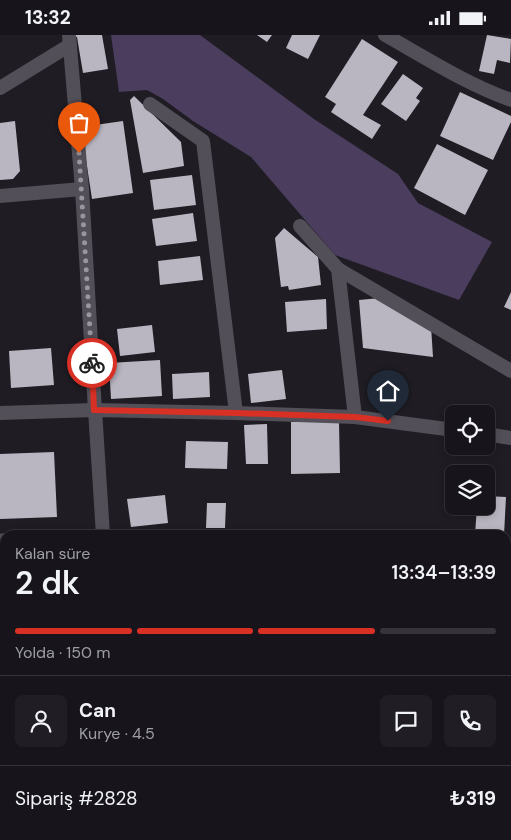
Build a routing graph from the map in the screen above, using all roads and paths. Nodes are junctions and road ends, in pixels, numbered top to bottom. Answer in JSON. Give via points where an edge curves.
{"nodes":[{"id":1,"x":390,"y":36,"type":"edge"},
{"id":2,"x":70,"y":40,"type":"edge"},
{"id":3,"x":0,"y":88,"type":"edge"},
{"id":4,"x":511,"y":100,"type":"edge"},
{"id":5,"x":150,"y":104,"type":"dead end"},
{"id":6,"x":82,"y":189,"type":"junction"},
{"id":7,"x":0,"y":196,"type":"edge"},
{"id":8,"x":300,"y":226,"type":"dead end"},
{"id":9,"x":338,"y":269,"type":"junction"},
{"id":10,"x":511,"y":371,"type":"edge"},
{"id":11,"x":94,"y":410,"type":"junction"},
{"id":12,"x":0,"y":413,"type":"edge"},
{"id":13,"x":236,"y":413,"type":"junction"},
{"id":14,"x":355,"y":417,"type":"junction"},
{"id":15,"x":445,"y":429,"type":"edge"},
{"id":16,"x":495,"y":435,"type":"edge"},
{"id":17,"x":511,"y":438,"type":"edge"},
{"id":18,"x":103,"y":530,"type":"edge"}],
"edges":[{"from":1,"to":4,"type":"street","via":[[449,72]]},
{"from":2,"to":3,"type":"street"},
{"from":2,"to":6,"type":"street"},
{"from":5,"to":13,"type":"street","via":[[203,141]]},
{"from":6,"to":7,"type":"street"},
{"from":6,"to":11,"type":"street"},
{"from":8,"to":9,"type":"street"},
{"from":9,"to":10,"type":"street"},
{"from":9,"to":14,"type":"street"},
{"from":11,"to":12,"type":"street"},
{"from":11,"to":13,"type":"street"},
{"from":11,"to":18,"type":"street"},
{"from":13,"to":14,"type":"street"},
{"from":14,"to":15,"type":"street"},
{"from":16,"to":17,"type":"street"}]}
